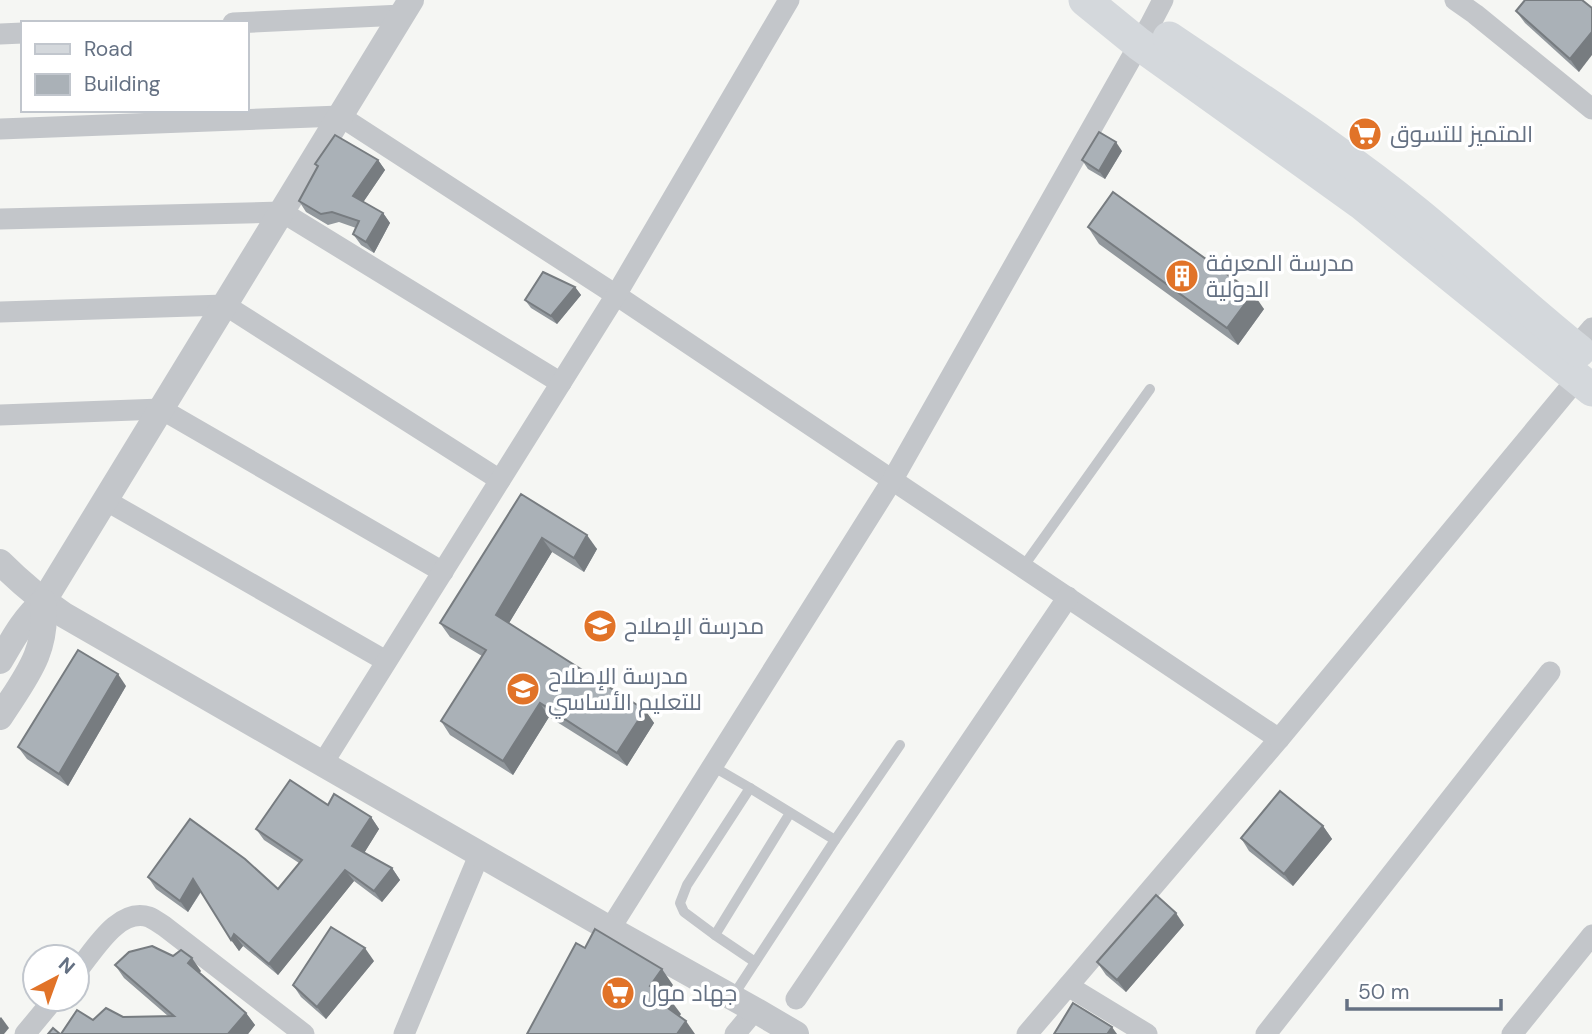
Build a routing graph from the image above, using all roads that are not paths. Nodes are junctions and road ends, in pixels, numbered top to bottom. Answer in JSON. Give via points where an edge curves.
{"nodes":[{"id":1,"x":789,"y":0,"type":"edge"},
{"id":2,"x":1085,"y":0,"type":"edge"},
{"id":3,"x":1116,"y":0,"type":"edge"},
{"id":4,"x":1455,"y":0,"type":"edge"},
{"id":5,"x":407,"y":7,"type":"edge"},
{"id":6,"x":248,"y":22,"type":"edge"},
{"id":7,"x":1151,"y":23,"type":"edge"},
{"id":8,"x":21,"y":33,"type":"edge"},
{"id":9,"x":0,"y":34,"type":"edge"},
{"id":10,"x":1592,"y":109,"type":"edge"},
{"id":11,"x":340,"y":116,"type":"junction"},
{"id":12,"x":0,"y":129,"type":"edge"},
{"id":13,"x":282,"y":212,"type":"junction"},
{"id":14,"x":0,"y":219,"type":"edge"},
{"id":15,"x":616,"y":295,"type":"junction"},
{"id":16,"x":225,"y":305,"type":"junction"},
{"id":17,"x":0,"y":312,"type":"edge"},
{"id":18,"x":1586,"y":361,"type":"edge"},
{"id":19,"x":561,"y":383,"type":"junction"},
{"id":20,"x":1150,"y":389,"type":"dead end"},
{"id":21,"x":161,"y":409,"type":"junction"},
{"id":22,"x":0,"y":415,"type":"edge"},
{"id":23,"x":500,"y":480,"type":"junction"},
{"id":24,"x":893,"y":480,"type":"junction"},
{"id":25,"x":106,"y":500,"type":"junction"},
{"id":26,"x":0,"y":562,"type":"edge"},
{"id":27,"x":1023,"y":567,"type":"junction"},
{"id":28,"x":443,"y":572,"type":"junction"},
{"id":29,"x":1068,"y":597,"type":"junction"},
{"id":30,"x":43,"y":602,"type":"junction"},
{"id":31,"x":0,"y":661,"type":"edge"},
{"id":32,"x":386,"y":662,"type":"junction"},
{"id":33,"x":1550,"y":672,"type":"dead end"},
{"id":34,"x":0,"y":718,"type":"edge"},
{"id":35,"x":1279,"y":739,"type":"junction"},
{"id":36,"x":900,"y":745,"type":"dead end"},
{"id":37,"x":323,"y":763,"type":"junction"},
{"id":38,"x":712,"y":766,"type":"junction"},
{"id":39,"x":750,"y":788,"type":"junction"},
{"id":40,"x":790,"y":813,"type":"junction"},
{"id":41,"x":835,"y":840,"type":"junction"},
{"id":42,"x":480,"y":853,"type":"junction"},
{"id":43,"x":610,"y":929,"type":"junction"},
{"id":44,"x":715,"y":935,"type":"junction"},
{"id":45,"x":1592,"y":935,"type":"edge"},
{"id":46,"x":91,"y":954,"type":"edge"},
{"id":47,"x":755,"y":962,"type":"junction"},
{"id":48,"x":1068,"y":986,"type":"junction"},
{"id":49,"x":796,"y":999,"type":"dead end"},
{"id":50,"x":744,"y":1003,"type":"junction"},
{"id":51,"x":42,"y":1013,"type":"edge"},
{"id":52,"x":281,"y":1027,"type":"edge"},
{"id":53,"x":25,"y":1034,"type":"edge"},
{"id":54,"x":304,"y":1034,"type":"edge"},
{"id":55,"x":404,"y":1034,"type":"edge"},
{"id":56,"x":735,"y":1034,"type":"edge"},
{"id":57,"x":796,"y":1034,"type":"edge"},
{"id":58,"x":1027,"y":1034,"type":"edge"},
{"id":59,"x":1147,"y":1034,"type":"edge"},
{"id":60,"x":1266,"y":1034,"type":"edge"},
{"id":61,"x":1512,"y":1034,"type":"edge"}],
"edges":[{"from":1,"to":15,"type":"street"},
{"from":2,"to":7,"type":"main road"},
{"from":3,"to":7,"type":"main road"},
{"from":4,"to":10,"type":"street"},
{"from":5,"to":6,"type":"street"},
{"from":5,"to":11,"type":"street"},
{"from":7,"to":18,"type":"main road","via":[[1361,203]]},
{"from":7,"to":24,"type":"street"},
{"from":8,"to":9,"type":"street"},
{"from":11,"to":12,"type":"street"},
{"from":11,"to":13,"type":"street"},
{"from":11,"to":15,"type":"street"},
{"from":13,"to":14,"type":"street"},
{"from":13,"to":16,"type":"street"},
{"from":13,"to":19,"type":"street"},
{"from":15,"to":19,"type":"street"},
{"from":15,"to":24,"type":"street"},
{"from":16,"to":17,"type":"street"},
{"from":16,"to":21,"type":"street"},
{"from":16,"to":23,"type":"street"},
{"from":18,"to":35,"type":"street"},
{"from":19,"to":23,"type":"street"},
{"from":20,"to":27,"type":"lane"},
{"from":21,"to":22,"type":"street"},
{"from":21,"to":25,"type":"street"},
{"from":21,"to":28,"type":"street"},
{"from":23,"to":28,"type":"street"},
{"from":24,"to":27,"type":"street"},
{"from":24,"to":38,"type":"street"},
{"from":25,"to":30,"type":"street"},
{"from":25,"to":32,"type":"street"},
{"from":26,"to":30,"type":"street"},
{"from":27,"to":29,"type":"street"},
{"from":28,"to":32,"type":"street"},
{"from":29,"to":35,"type":"street"},
{"from":29,"to":49,"type":"street"},
{"from":30,"to":31,"type":"street","via":[[21,625]]},
{"from":30,"to":34,"type":"street","via":[[45,626],[40,649]]},
{"from":30,"to":37,"type":"street"},
{"from":32,"to":37,"type":"street"},
{"from":33,"to":60,"type":"street"},
{"from":35,"to":48,"type":"street"},
{"from":36,"to":41,"type":"lane"},
{"from":37,"to":42,"type":"street"},
{"from":38,"to":39,"type":"lane"},
{"from":38,"to":43,"type":"street"},
{"from":39,"to":40,"type":"lane"},
{"from":39,"to":44,"type":"lane","via":[[687,885],[681,903],[684,912]]},
{"from":40,"to":41,"type":"lane"},
{"from":40,"to":44,"type":"lane"},
{"from":41,"to":47,"type":"lane"},
{"from":42,"to":43,"type":"street"},
{"from":42,"to":55,"type":"street"},
{"from":43,"to":50,"type":"street"},
{"from":44,"to":47,"type":"lane"},
{"from":45,"to":61,"type":"street"},
{"from":46,"to":52,"type":"street","via":[[118,922],[132,916],[149,917]]},
{"from":47,"to":50,"type":"lane"},
{"from":48,"to":58,"type":"street"},
{"from":48,"to":59,"type":"street"},
{"from":50,"to":56,"type":"street"},
{"from":50,"to":57,"type":"street"},
{"from":51,"to":53,"type":"street"},
{"from":52,"to":54,"type":"street"}]}
